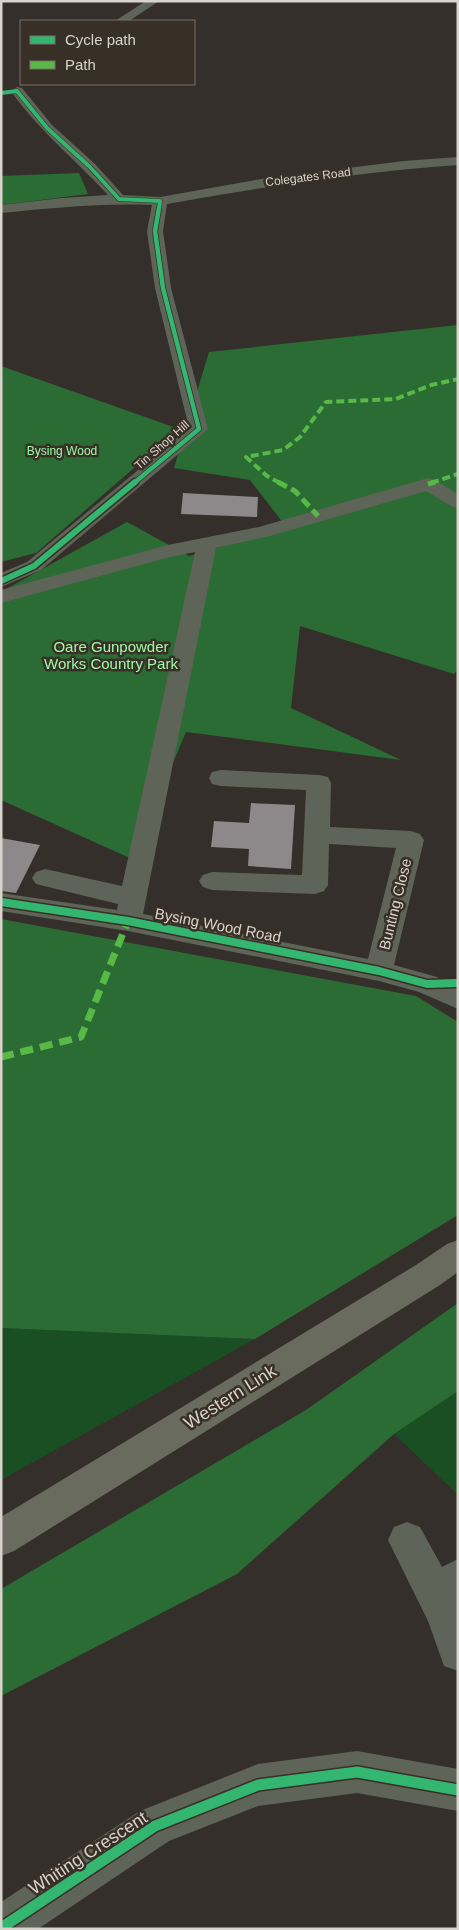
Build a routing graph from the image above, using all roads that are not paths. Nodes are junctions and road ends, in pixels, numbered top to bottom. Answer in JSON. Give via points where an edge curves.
{"nodes":[{"id":1,"x":154,"y":1,"type":"edge"},
{"id":2,"x":123,"y":20,"type":"edge"},
{"id":3,"x":19,"y":87,"type":"edge"},
{"id":4,"x":1,"y":93,"type":"edge"},
{"id":5,"x":458,"y":162,"type":"edge"},
{"id":6,"x":119,"y":199,"type":"junction"},
{"id":7,"x":160,"y":200,"type":"junction"},
{"id":8,"x":1,"y":209,"type":"edge"},
{"id":9,"x":458,"y":502,"type":"edge"},
{"id":10,"x":207,"y":544,"type":"junction"},
{"id":11,"x":1,"y":581,"type":"edge"},
{"id":12,"x":1,"y":597,"type":"edge"},
{"id":13,"x":221,"y":778,"type":"dead end"},
{"id":14,"x":317,"y":834,"type":"junction"},
{"id":15,"x":45,"y":878,"type":"dead end"},
{"id":16,"x":212,"y":881,"type":"dead end"},
{"id":17,"x":1,"y":902,"type":"edge"},
{"id":18,"x":130,"y":909,"type":"junction"},
{"id":19,"x":379,"y":971,"type":"junction"},
{"id":20,"x":458,"y":999,"type":"edge"},
{"id":21,"x":458,"y":1254,"type":"edge"},
{"id":22,"x":1,"y":1538,"type":"edge"},
{"id":23,"x":407,"y":1540,"type":"dead end"},
{"id":24,"x":447,"y":1587,"type":"edge"},
{"id":25,"x":458,"y":1652,"type":"edge"},
{"id":26,"x":457,"y":1788,"type":"edge"},
{"id":27,"x":1,"y":1928,"type":"edge"}],
"edges":[{"from":1,"to":2,"type":"street"},
{"from":3,"to":4,"type":"street"},
{"from":3,"to":6,"type":"street","via":[[47,128]]},
{"from":5,"to":7,"type":"street","name":"Colegates Road","via":[[404,165],[267,182]]},
{"from":6,"to":7,"type":"street"},
{"from":6,"to":8,"type":"street"},
{"from":7,"to":11,"type":"street","name":"Tin Shop Hill","via":[[155,231],[163,288],[199,429],[34,566]]},
{"from":9,"to":10,"type":"street","via":[[428,484],[262,532]]},
{"from":10,"to":12,"type":"street","via":[[168,550]]},
{"from":10,"to":18,"type":"street"},
{"from":13,"to":14,"type":"street","via":[[319,783]]},
{"from":14,"to":16,"type":"street","via":[[315,885]]},
{"from":14,"to":19,"type":"street","name":"Bunting Close","via":[[411,840]]},
{"from":15,"to":18,"type":"street"},
{"from":17,"to":18,"type":"street","name":"Bysing Wood Road"},
{"from":18,"to":19,"type":"street","name":"Bysing Wood Road"},
{"from":19,"to":20,"type":"street","name":"Bysing Wood Road","via":[[427,984]]},
{"from":21,"to":22,"type":"main road","name":"Western Link"},
{"from":23,"to":24,"type":"street"},
{"from":24,"to":25,"type":"street","via":[[452,1632]]},
{"from":26,"to":27,"type":"street","name":"Whiting Crescent","via":[[357,1772],[258,1785],[155,1826]]}]}
